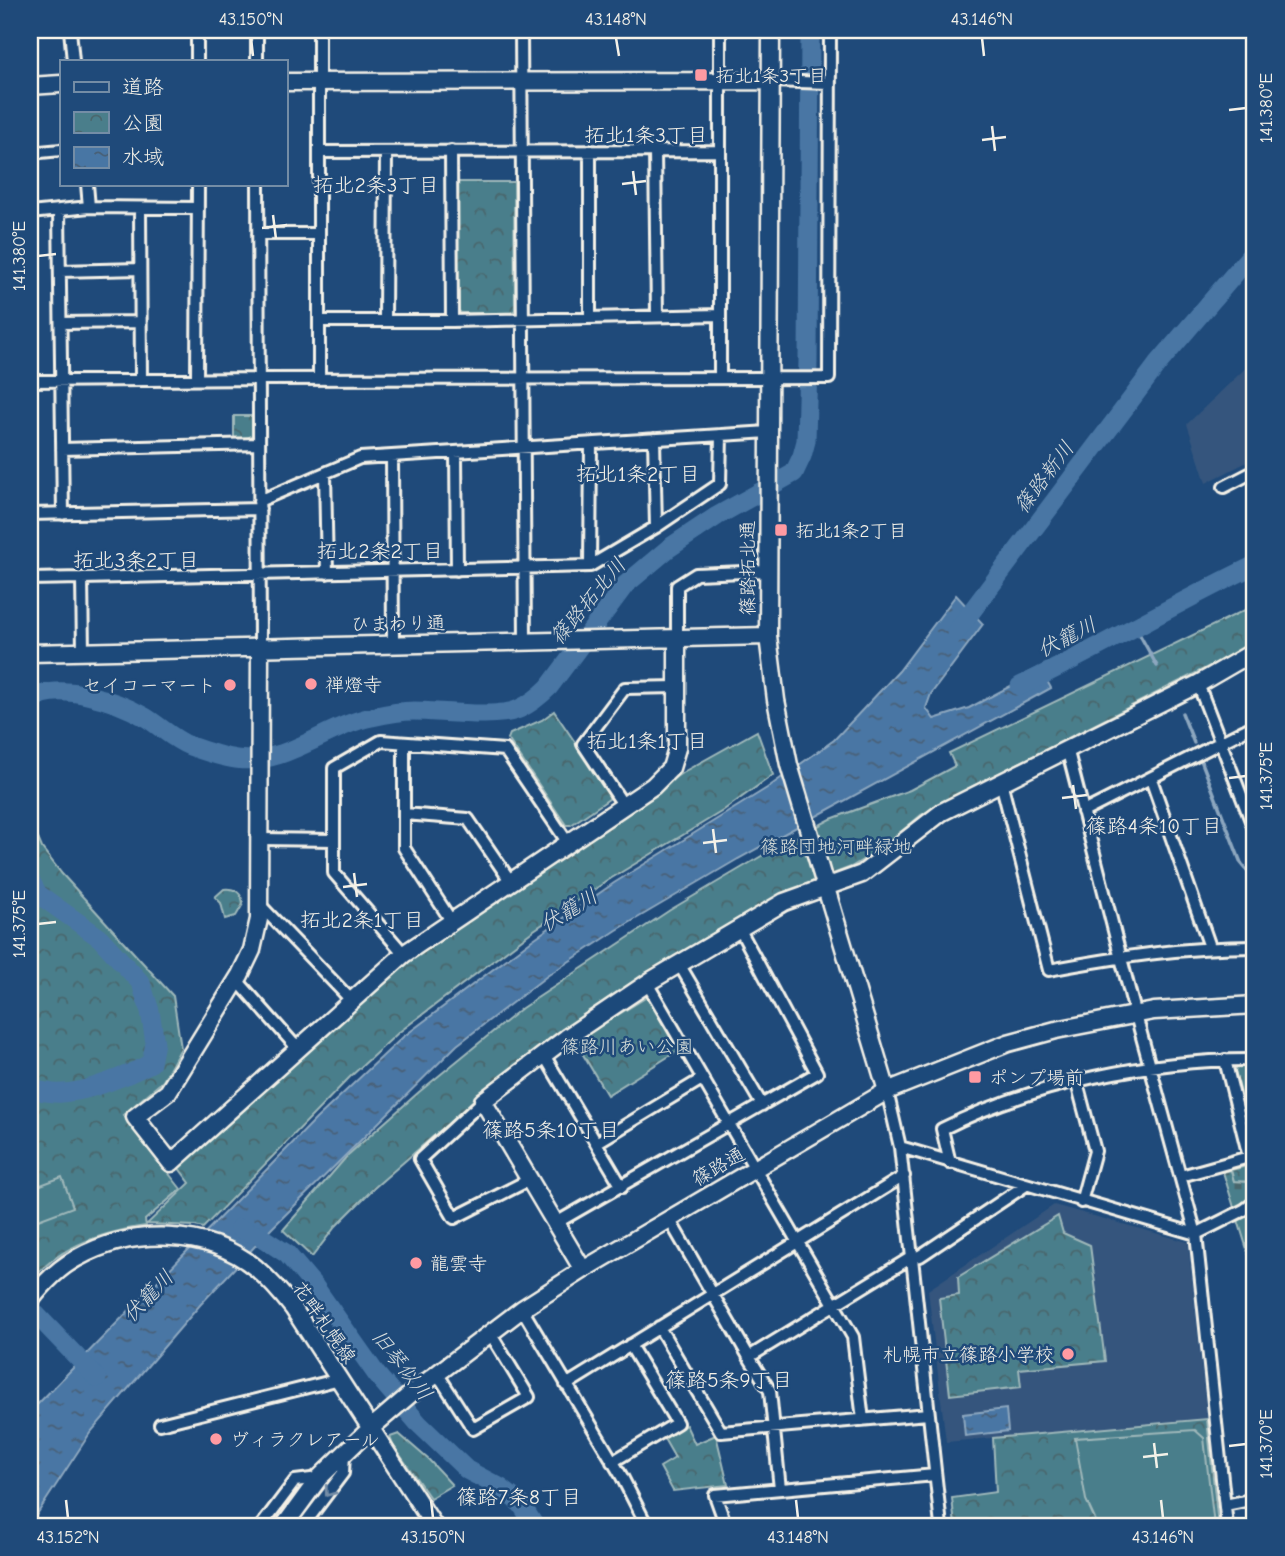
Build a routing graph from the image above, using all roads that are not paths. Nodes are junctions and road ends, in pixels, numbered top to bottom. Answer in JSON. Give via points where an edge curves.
{"nodes":[{"id":1,"x":70,"y":30,"type":"edge"},
{"id":2,"x":197,"y":30,"type":"edge"},
{"id":3,"x":257,"y":30,"type":"edge"},
{"id":4,"x":319,"y":30,"type":"edge"},
{"id":5,"x":521,"y":30,"type":"edge"},
{"id":6,"x":720,"y":30,"type":"edge"},
{"id":7,"x":771,"y":30,"type":"edge"},
{"id":8,"x":830,"y":30,"type":"edge"},
{"id":9,"x":73,"y":60,"type":"edge"},
{"id":10,"x":197,"y":60,"type":"edge"},
{"id":11,"x":257,"y":60,"type":"edge"},
{"id":12,"x":522,"y":80,"type":"junction"},
{"id":13,"x":771,"y":81,"type":"junction"},
{"id":14,"x":287,"y":82,"type":"edge"},
{"id":15,"x":319,"y":82,"type":"junction"},
{"id":16,"x":720,"y":82,"type":"junction"},
{"id":17,"x":826,"y":83,"type":"junction"},
{"id":18,"x":60,"y":84,"type":"edge"},
{"id":19,"x":30,"y":86,"type":"edge"},
{"id":20,"x":60,"y":150,"type":"edge"},
{"id":21,"x":451,"y":151,"type":"junction"},
{"id":22,"x":522,"y":151,"type":"junction"},
{"id":23,"x":590,"y":151,"type":"junction"},
{"id":24,"x":655,"y":151,"type":"junction"},
{"id":25,"x":319,"y":152,"type":"junction"},
{"id":26,"x":386,"y":152,"type":"junction"},
{"id":27,"x":720,"y":152,"type":"junction"},
{"id":28,"x":30,"y":153,"type":"edge"},
{"id":29,"x":87,"y":186,"type":"edge"},
{"id":30,"x":198,"y":186,"type":"edge"},
{"id":31,"x":258,"y":186,"type":"edge"},
{"id":32,"x":89,"y":207,"type":"junction"},
{"id":33,"x":140,"y":208,"type":"junction"},
{"id":34,"x":198,"y":208,"type":"junction"},
{"id":35,"x":59,"y":210,"type":"junction"},
{"id":36,"x":30,"y":213,"type":"edge"},
{"id":37,"x":258,"y":234,"type":"junction"},
{"id":38,"x":319,"y":234,"type":"junction"},
{"id":39,"x":140,"y":269,"type":"junction"},
{"id":40,"x":60,"y":271,"type":"junction"},
{"id":41,"x":657,"y":315,"type":"junction"},
{"id":42,"x":720,"y":315,"type":"junction"},
{"id":43,"x":590,"y":317,"type":"junction"},
{"id":44,"x":523,"y":319,"type":"junction"},
{"id":45,"x":319,"y":321,"type":"junction"},
{"id":46,"x":385,"y":321,"type":"junction"},
{"id":47,"x":452,"y":321,"type":"junction"},
{"id":48,"x":140,"y":322,"type":"junction"},
{"id":49,"x":61,"y":323,"type":"junction"},
{"id":50,"x":720,"y":377,"type":"junction"},
{"id":51,"x":769,"y":377,"type":"junction"},
{"id":52,"x":319,"y":378,"type":"junction"},
{"id":53,"x":523,"y":378,"type":"junction"},
{"id":54,"x":197,"y":379,"type":"junction"},
{"id":55,"x":259,"y":379,"type":"junction"},
{"id":56,"x":141,"y":380,"type":"junction"},
{"id":57,"x":30,"y":381,"type":"edge"},
{"id":58,"x":62,"y":381,"type":"junction"},
{"id":59,"x":769,"y":432,"type":"junction"},
{"id":60,"x":721,"y":435,"type":"junction"},
{"id":61,"x":654,"y":439,"type":"junction"},
{"id":62,"x":259,"y":444,"type":"junction"},
{"id":63,"x":591,"y":444,"type":"junction"},
{"id":64,"x":523,"y":448,"type":"junction"},
{"id":65,"x":62,"y":449,"type":"junction"},
{"id":66,"x":456,"y":453,"type":"junction"},
{"id":67,"x":392,"y":456,"type":"junction"},
{"id":68,"x":1255,"y":471,"type":"edge"},
{"id":69,"x":325,"y":473,"type":"junction"},
{"id":70,"x":1224,"y":487,"type":"dead end"},
{"id":71,"x":259,"y":505,"type":"junction"},
{"id":72,"x":30,"y":514,"type":"edge"},
{"id":73,"x":63,"y":514,"type":"junction"},
{"id":74,"x":656,"y":527,"type":"junction"},
{"id":75,"x":590,"y":566,"type":"junction"},
{"id":76,"x":524,"y":568,"type":"junction"},
{"id":77,"x":457,"y":570,"type":"junction"},
{"id":78,"x":767,"y":570,"type":"junction"},
{"id":79,"x":393,"y":572,"type":"junction"},
{"id":80,"x":260,"y":573,"type":"junction"},
{"id":81,"x":327,"y":573,"type":"junction"},
{"id":82,"x":82,"y":578,"type":"junction"},
{"id":83,"x":30,"y":579,"type":"edge"},
{"id":84,"x":768,"y":636,"type":"junction"},
{"id":85,"x":677,"y":638,"type":"junction"},
{"id":86,"x":524,"y":642,"type":"junction"},
{"id":87,"x":393,"y":644,"type":"junction"},
{"id":88,"x":260,"y":647,"type":"junction"},
{"id":89,"x":1255,"y":651,"type":"edge"},
{"id":90,"x":83,"y":652,"type":"junction"},
{"id":91,"x":30,"y":653,"type":"edge"},
{"id":92,"x":1198,"y":684,"type":"junction"},
{"id":93,"x":678,"y":687,"type":"junction"},
{"id":94,"x":1255,"y":725,"type":"edge"},
{"id":95,"x":1222,"y":742,"type":"junction"},
{"id":96,"x":404,"y":743,"type":"junction"},
{"id":97,"x":1067,"y":748,"type":"junction"},
{"id":98,"x":1151,"y":779,"type":"junction"},
{"id":99,"x":1001,"y":782,"type":"junction"},
{"id":100,"x":624,"y":806,"type":"junction"},
{"id":101,"x":1083,"y":813,"type":"junction"},
{"id":102,"x":404,"y":814,"type":"junction"},
{"id":103,"x":1255,"y":831,"type":"edge"},
{"id":104,"x":261,"y":839,"type":"junction"},
{"id":105,"x":334,"y":840,"type":"junction"},
{"id":106,"x":568,"y":843,"type":"junction"},
{"id":107,"x":511,"y":882,"type":"junction"},
{"id":108,"x":826,"y":886,"type":"junction"},
{"id":109,"x":261,"y":906,"type":"junction"},
{"id":110,"x":452,"y":922,"type":"junction"},
{"id":111,"x":739,"y":928,"type":"junction"},
{"id":112,"x":1210,"y":947,"type":"junction"},
{"id":113,"x":1255,"y":947,"type":"edge"},
{"id":114,"x":404,"y":954,"type":"junction"},
{"id":115,"x":1121,"y":957,"type":"junction"},
{"id":116,"x":679,"y":964,"type":"junction"},
{"id":117,"x":237,"y":980,"type":"junction"},
{"id":118,"x":647,"y":983,"type":"junction"},
{"id":119,"x":352,"y":1001,"type":"junction"},
{"id":120,"x":1255,"y":1005,"type":"edge"},
{"id":121,"x":1136,"y":1014,"type":"junction"},
{"id":122,"x":298,"y":1049,"type":"junction"},
{"id":123,"x":544,"y":1055,"type":"junction"},
{"id":124,"x":1225,"y":1060,"type":"junction"},
{"id":125,"x":1255,"y":1060,"type":"edge"},
{"id":126,"x":1150,"y":1066,"type":"junction"},
{"id":127,"x":702,"y":1079,"type":"junction"},
{"id":128,"x":1077,"y":1083,"type":"junction"},
{"id":129,"x":887,"y":1091,"type":"junction"},
{"id":130,"x":483,"y":1101,"type":"junction"},
{"id":131,"x":762,"y":1105,"type":"junction"},
{"id":132,"x":729,"y":1124,"type":"junction"},
{"id":133,"x":596,"y":1143,"type":"junction"},
{"id":134,"x":900,"y":1147,"type":"junction"},
{"id":135,"x":950,"y":1163,"type":"junction"},
{"id":136,"x":755,"y":1169,"type":"junction"},
{"id":137,"x":904,"y":1176,"type":"junction"},
{"id":138,"x":1181,"y":1176,"type":"junction"},
{"id":139,"x":529,"y":1180,"type":"junction"},
{"id":140,"x":1026,"y":1185,"type":"junction"},
{"id":141,"x":622,"y":1187,"type":"junction"},
{"id":142,"x":1082,"y":1202,"type":"junction"},
{"id":143,"x":1255,"y":1202,"type":"edge"},
{"id":144,"x":669,"y":1219,"type":"junction"},
{"id":145,"x":556,"y":1223,"type":"junction"},
{"id":146,"x":1196,"y":1234,"type":"junction"},
{"id":147,"x":797,"y":1241,"type":"junction"},
{"id":148,"x":912,"y":1257,"type":"junction"},
{"id":149,"x":583,"y":1270,"type":"junction"},
{"id":150,"x":713,"y":1293,"type":"junction"},
{"id":151,"x":30,"y":1301,"type":"edge"},
{"id":152,"x":835,"y":1305,"type":"junction"},
{"id":153,"x":522,"y":1308,"type":"junction"},
{"id":154,"x":659,"y":1327,"type":"junction"},
{"id":155,"x":491,"y":1332,"type":"junction"},
{"id":156,"x":630,"y":1345,"type":"junction"},
{"id":157,"x":749,"y":1357,"type":"junction"},
{"id":158,"x":437,"y":1373,"type":"junction"},
{"id":159,"x":340,"y":1379,"type":"junction"},
{"id":160,"x":566,"y":1385,"type":"junction"},
{"id":161,"x":928,"y":1414,"type":"junction"},
{"id":162,"x":863,"y":1420,"type":"junction"},
{"id":163,"x":160,"y":1424,"type":"dead end"},
{"id":164,"x":371,"y":1428,"type":"junction"},
{"id":165,"x":774,"y":1428,"type":"junction"},
{"id":166,"x":344,"y":1453,"type":"junction"},
{"id":167,"x":612,"y":1462,"type":"junction"},
{"id":168,"x":935,"y":1475,"type":"junction"},
{"id":169,"x":319,"y":1478,"type":"junction"},
{"id":170,"x":780,"y":1489,"type":"junction"},
{"id":171,"x":1255,"y":1499,"type":"edge"},
{"id":172,"x":1225,"y":1505,"type":"junction"},
{"id":173,"x":645,"y":1525,"type":"edge"},
{"id":174,"x":261,"y":1526,"type":"edge"},
{"id":175,"x":284,"y":1526,"type":"edge"},
{"id":176,"x":303,"y":1526,"type":"edge"},
{"id":177,"x":434,"y":1526,"type":"edge"},
{"id":178,"x":726,"y":1526,"type":"edge"},
{"id":179,"x":942,"y":1526,"type":"edge"},
{"id":180,"x":1227,"y":1526,"type":"edge"}],
"edges":[{"from":1,"to":9,"type":"street"},
{"from":2,"to":10,"type":"street"},
{"from":3,"to":11,"type":"street"},
{"from":4,"to":15,"type":"street"},
{"from":5,"to":12,"type":"street"},
{"from":6,"to":16,"type":"street"},
{"from":7,"to":13,"type":"street","name":"篠路拓北通"},
{"from":8,"to":17,"type":"street"},
{"from":12,"to":15,"type":"street"},
{"from":12,"to":16,"type":"street"},
{"from":12,"to":22,"type":"street"},
{"from":13,"to":16,"type":"street"},
{"from":13,"to":17,"type":"street"},
{"from":13,"to":51,"type":"street","name":"篠路拓北通"},
{"from":14,"to":15,"type":"street"},
{"from":15,"to":25,"type":"street"},
{"from":16,"to":27,"type":"street"},
{"from":17,"to":51,"type":"street","via":[[828,377]]},
{"from":18,"to":19,"type":"street"},
{"from":20,"to":28,"type":"street"},
{"from":21,"to":22,"type":"street"},
{"from":21,"to":26,"type":"street"},
{"from":21,"to":47,"type":"street"},
{"from":22,"to":23,"type":"street"},
{"from":22,"to":44,"type":"street"},
{"from":23,"to":24,"type":"street"},
{"from":23,"to":43,"type":"street"},
{"from":24,"to":27,"type":"street"},
{"from":24,"to":41,"type":"street"},
{"from":25,"to":26,"type":"street"},
{"from":25,"to":38,"type":"street"},
{"from":26,"to":46,"type":"street"},
{"from":27,"to":42,"type":"street"},
{"from":29,"to":32,"type":"street"},
{"from":30,"to":34,"type":"street"},
{"from":31,"to":37,"type":"street"},
{"from":32,"to":33,"type":"street"},
{"from":32,"to":35,"type":"street"},
{"from":33,"to":34,"type":"street"},
{"from":33,"to":39,"type":"street"},
{"from":34,"to":54,"type":"street"},
{"from":35,"to":36,"type":"street"},
{"from":35,"to":40,"type":"street"},
{"from":37,"to":38,"type":"street"},
{"from":37,"to":55,"type":"street"},
{"from":38,"to":45,"type":"street"},
{"from":39,"to":40,"type":"street"},
{"from":39,"to":48,"type":"street"},
{"from":40,"to":49,"type":"street"},
{"from":41,"to":42,"type":"street"},
{"from":41,"to":43,"type":"street"},
{"from":42,"to":50,"type":"street"},
{"from":43,"to":44,"type":"street"},
{"from":44,"to":47,"type":"street"},
{"from":44,"to":53,"type":"street"},
{"from":45,"to":46,"type":"street"},
{"from":45,"to":52,"type":"street"},
{"from":46,"to":47,"type":"street"},
{"from":48,"to":49,"type":"street"},
{"from":48,"to":56,"type":"street"},
{"from":49,"to":58,"type":"street"},
{"from":50,"to":51,"type":"street"},
{"from":50,"to":53,"type":"street"},
{"from":51,"to":59,"type":"street","name":"篠路拓北通"},
{"from":52,"to":53,"type":"street"},
{"from":52,"to":55,"type":"street"},
{"from":53,"to":64,"type":"street"},
{"from":54,"to":55,"type":"street"},
{"from":54,"to":56,"type":"street"},
{"from":55,"to":62,"type":"street"},
{"from":56,"to":58,"type":"street"},
{"from":57,"to":58,"type":"street"},
{"from":58,"to":65,"type":"street"},
{"from":59,"to":60,"type":"street"},
{"from":59,"to":78,"type":"street","name":"篠路拓北通"},
{"from":60,"to":61,"type":"street"},
{"from":60,"to":74,"type":"street","via":[[720,484]]},
{"from":61,"to":63,"type":"street"},
{"from":61,"to":74,"type":"street"},
{"from":62,"to":65,"type":"street"},
{"from":62,"to":71,"type":"street"},
{"from":63,"to":64,"type":"street"},
{"from":63,"to":75,"type":"street"},
{"from":64,"to":66,"type":"street"},
{"from":64,"to":76,"type":"street"},
{"from":65,"to":73,"type":"street"},
{"from":66,"to":67,"type":"street"},
{"from":66,"to":77,"type":"street"},
{"from":67,"to":69,"type":"street","via":[[360,458]]},
{"from":67,"to":79,"type":"street"},
{"from":68,"to":70,"type":"street"},
{"from":69,"to":71,"type":"street"},
{"from":69,"to":81,"type":"street"},
{"from":71,"to":73,"type":"street"},
{"from":71,"to":80,"type":"street"},
{"from":72,"to":73,"type":"street"},
{"from":74,"to":75,"type":"street"},
{"from":75,"to":76,"type":"street"},
{"from":76,"to":77,"type":"street"},
{"from":76,"to":86,"type":"street"},
{"from":77,"to":79,"type":"street"},
{"from":78,"to":84,"type":"street","name":"篠路拓北通"},
{"from":78,"to":85,"type":"street","via":[[696,574],[677,586]]},
{"from":79,"to":81,"type":"street"},
{"from":79,"to":87,"type":"street"},
{"from":80,"to":81,"type":"street"},
{"from":80,"to":82,"type":"street"},
{"from":80,"to":88,"type":"street"},
{"from":82,"to":83,"type":"street"},
{"from":82,"to":90,"type":"street"},
{"from":84,"to":85,"type":"street","name":"ひまわり通"},
{"from":84,"to":108,"type":"street","name":"篠路拓北通","via":[[789,765]]},
{"from":85,"to":86,"type":"street","name":"ひまわり通"},
{"from":85,"to":93,"type":"street"},
{"from":86,"to":87,"type":"street","name":"ひまわり通"},
{"from":87,"to":88,"type":"street","name":"ひまわり通"},
{"from":88,"to":90,"type":"street","name":"ひまわり通"},
{"from":88,"to":104,"type":"street"},
{"from":89,"to":92,"type":"street"},
{"from":90,"to":91,"type":"street","name":"ひまわり通"},
{"from":92,"to":95,"type":"street"},
{"from":92,"to":97,"type":"street"},
{"from":93,"to":100,"type":"street","via":[[677,748],[671,768]]},
{"from":93,"to":100,"type":"street","via":[[625,688],[583,744]]},
{"from":94,"to":95,"type":"street"},
{"from":95,"to":98,"type":"street"},
{"from":95,"to":103,"type":"street"},
{"from":96,"to":102,"type":"street"},
{"from":96,"to":105,"type":"street","via":[[381,741],[334,768]]},
{"from":96,"to":106,"type":"street","via":[[505,750]]},
{"from":97,"to":99,"type":"street"},
{"from":97,"to":101,"type":"street"},
{"from":98,"to":101,"type":"street"},
{"from":98,"to":112,"type":"street"},
{"from":99,"to":108,"type":"street","via":[[942,812],[862,874]]},
{"from":99,"to":115,"type":"street","via":[[1049,970]]},
{"from":100,"to":106,"type":"street"},
{"from":101,"to":115,"type":"street"},
{"from":102,"to":107,"type":"street","via":[[468,819]]},
{"from":102,"to":110,"type":"street","via":[[404,848]]},
{"from":104,"to":105,"type":"street"},
{"from":104,"to":109,"type":"street"},
{"from":105,"to":114,"type":"street","via":[[334,873]]},
{"from":106,"to":107,"type":"street"},
{"from":107,"to":110,"type":"street"},
{"from":108,"to":111,"type":"street","via":[[784,902]]},
{"from":108,"to":129,"type":"street","name":"篠路拓北通"},
{"from":109,"to":117,"type":"street","via":[[252,950]]},
{"from":109,"to":119,"type":"street"},
{"from":110,"to":114,"type":"street"},
{"from":111,"to":116,"type":"street"},
{"from":111,"to":131,"type":"street","via":[[817,1073]]},
{"from":112,"to":113,"type":"street"},
{"from":112,"to":115,"type":"street"},
{"from":114,"to":119,"type":"street"},
{"from":115,"to":121,"type":"street"},
{"from":116,"to":118,"type":"street"},
{"from":116,"to":131,"type":"street"},
{"from":117,"to":122,"type":"street"},
{"from":117,"to":122,"type":"street","via":[[168,1091],[135,1117],[171,1163]]},
{"from":118,"to":123,"type":"street"},
{"from":118,"to":127,"type":"street"},
{"from":119,"to":122,"type":"street"},
{"from":120,"to":121,"type":"street","name":"篠路通"},
{"from":121,"to":126,"type":"street"},
{"from":121,"to":129,"type":"street","name":"篠路通","via":[[1008,1043]]},
{"from":123,"to":130,"type":"street"},
{"from":123,"to":133,"type":"street"},
{"from":124,"to":125,"type":"street"},
{"from":124,"to":126,"type":"street"},
{"from":124,"to":138,"type":"street","via":[[1248,1157]]},
{"from":126,"to":128,"type":"street"},
{"from":126,"to":138,"type":"street"},
{"from":127,"to":132,"type":"street"},
{"from":127,"to":133,"type":"street"},
{"from":128,"to":135,"type":"street","via":[[942,1129]]},
{"from":128,"to":142,"type":"street","via":[[1096,1151]]},
{"from":129,"to":134,"type":"street"},
{"from":129,"to":136,"type":"street","name":"篠路通"},
{"from":130,"to":139,"type":"street"},
{"from":130,"to":139,"type":"street","via":[[420,1159],[454,1218]]},
{"from":131,"to":132,"type":"street"},
{"from":132,"to":136,"type":"street"},
{"from":132,"to":141,"type":"street"},
{"from":133,"to":141,"type":"street"},
{"from":134,"to":135,"type":"street"},
{"from":134,"to":137,"type":"street"},
{"from":135,"to":140,"type":"street"},
{"from":136,"to":144,"type":"street","name":"篠路通"},
{"from":136,"to":147,"type":"street"},
{"from":137,"to":147,"type":"street"},
{"from":137,"to":148,"type":"street"},
{"from":138,"to":146,"type":"street"},
{"from":139,"to":145,"type":"street"},
{"from":140,"to":142,"type":"street"},
{"from":140,"to":148,"type":"street"},
{"from":141,"to":145,"type":"street"},
{"from":142,"to":146,"type":"street"},
{"from":143,"to":146,"type":"street"},
{"from":144,"to":149,"type":"street","name":"篠路通"},
{"from":144,"to":150,"type":"street"},
{"from":145,"to":149,"type":"street"},
{"from":146,"to":172,"type":"street"},
{"from":147,"to":150,"type":"street"},
{"from":147,"to":152,"type":"street"},
{"from":148,"to":152,"type":"street"},
{"from":148,"to":161,"type":"street"},
{"from":149,"to":153,"type":"street","name":"篠路通"},
{"from":150,"to":154,"type":"street"},
{"from":150,"to":157,"type":"street"},
{"from":151,"to":159,"type":"street","name":"花畔札幌線","via":[[76,1258],[97,1248],[151,1236],[191,1240],[231,1253],[257,1269],[293,1308]]},
{"from":152,"to":157,"type":"street"},
{"from":152,"to":162,"type":"street","via":[[853,1337]]},
{"from":153,"to":155,"type":"street","name":"篠路通"},
{"from":153,"to":160,"type":"street"},
{"from":154,"to":156,"type":"street"},
{"from":154,"to":165,"type":"street","via":[[720,1432]]},
{"from":155,"to":158,"type":"street","name":"篠路通"},
{"from":155,"to":158,"type":"street","via":[[529,1397],[472,1429]]},
{"from":156,"to":160,"type":"street"},
{"from":156,"to":167,"type":"street","via":[[677,1423]]},
{"from":157,"to":165,"type":"street","via":[[770,1391]]},
{"from":158,"to":164,"type":"street","name":"篠路通"},
{"from":159,"to":163,"type":"street"},
{"from":159,"to":164,"type":"street","name":"花畔札幌線"},
{"from":160,"to":167,"type":"street"},
{"from":161,"to":162,"type":"street"},
{"from":161,"to":168,"type":"street"},
{"from":162,"to":165,"type":"street"},
{"from":164,"to":166,"type":"street","name":"篠路通"},
{"from":164,"to":177,"type":"street","name":"花畔札幌線"},
{"from":165,"to":170,"type":"street"},
{"from":166,"to":169,"type":"street","name":"篠路通"},
{"from":166,"to":176,"type":"street","one_way":true,"via":[[344,1473]]},
{"from":167,"to":173,"type":"street"},
{"from":168,"to":170,"type":"street"},
{"from":168,"to":179,"type":"street"},
{"from":169,"to":174,"type":"street","via":[[295,1481]]},
{"from":169,"to":175,"type":"street","name":"篠路通"},
{"from":170,"to":178,"type":"street","via":[[715,1495]]},
{"from":171,"to":172,"type":"street"},
{"from":172,"to":180,"type":"street"}]}
